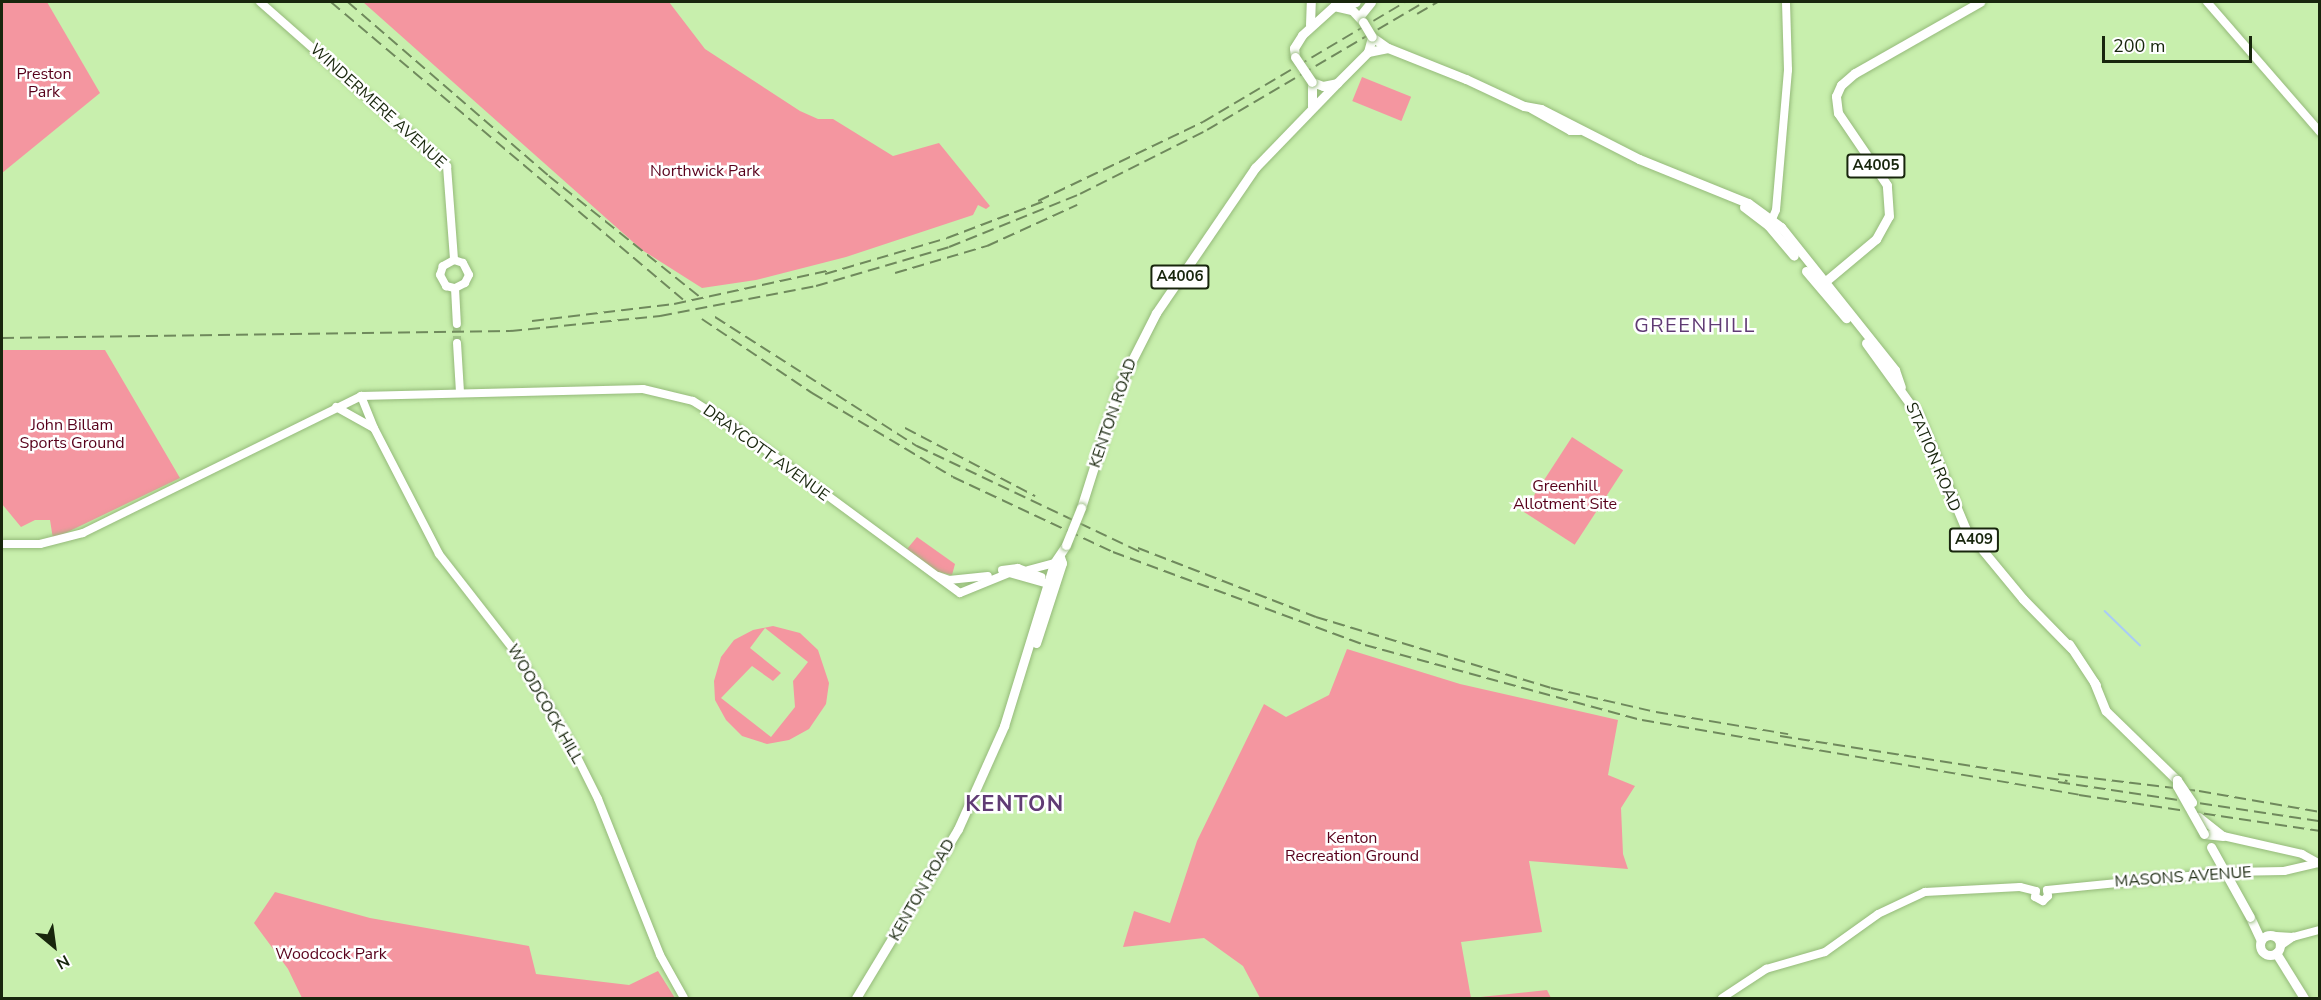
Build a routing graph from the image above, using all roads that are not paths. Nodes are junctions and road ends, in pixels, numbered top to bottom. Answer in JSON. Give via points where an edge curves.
{"nodes":[{"id":1,"x":260,"y":2,"type":"edge"},
{"id":2,"x":1311,"y":2,"type":"edge"},
{"id":3,"x":1324,"y":2,"type":"edge"},
{"id":4,"x":1356,"y":2,"type":"edge"},
{"id":5,"x":1371,"y":2,"type":"edge"},
{"id":6,"x":1786,"y":2,"type":"edge"},
{"id":7,"x":1980,"y":2,"type":"edge"},
{"id":8,"x":2207,"y":2,"type":"edge"},
{"id":9,"x":1339,"y":6,"type":"junction"},
{"id":10,"x":1361,"y":20,"type":"junction"},
{"id":11,"x":1310,"y":25,"type":"junction"},
{"id":12,"x":1372,"y":37,"type":"junction"},
{"id":13,"x":1388,"y":48,"type":"junction"},
{"id":14,"x":1368,"y":52,"type":"junction"},
{"id":15,"x":1311,"y":82,"type":"junction"},
{"id":16,"x":1337,"y":83,"type":"junction"},
{"id":17,"x":1312,"y":106,"type":"junction"},
{"id":18,"x":2319,"y":132,"type":"edge"},
{"id":19,"x":1770,"y":222,"type":"junction"},
{"id":20,"x":454,"y":260,"type":"junction"},
{"id":21,"x":1820,"y":282,"type":"junction"},
{"id":22,"x":455,"y":288,"type":"junction"},
{"id":23,"x":457,"y":324,"type":"tunnel mouth"},
{"id":24,"x":457,"y":343,"type":"tunnel mouth"},
{"id":25,"x":460,"y":392,"type":"junction"},
{"id":26,"x":361,"y":396,"type":"junction"},
{"id":27,"x":336,"y":407,"type":"junction"},
{"id":28,"x":374,"y":428,"type":"junction"},
{"id":29,"x":2,"y":544,"type":"edge"},
{"id":30,"x":1057,"y":560,"type":"junction"},
{"id":31,"x":1028,"y":570,"type":"junction"},
{"id":32,"x":971,"y":583,"type":"junction"},
{"id":33,"x":1052,"y":583,"type":"junction"},
{"id":34,"x":955,"y":584,"type":"junction"},
{"id":35,"x":2177,"y":780,"type":"junction"},
{"id":36,"x":2199,"y":817,"type":"junction"},
{"id":37,"x":2204,"y":834,"type":"junction"},
{"id":38,"x":2219,"y":836,"type":"junction"},
{"id":39,"x":2211,"y":847,"type":"junction"},
{"id":40,"x":2301,"y":854,"type":"junction"},
{"id":41,"x":2319,"y":864,"type":"edge"},
{"id":42,"x":2300,"y":869,"type":"junction"},
{"id":43,"x":2253,"y":921,"type":"junction"},
{"id":44,"x":2319,"y":930,"type":"edge"},
{"id":45,"x":2272,"y":935,"type":"junction"},
{"id":46,"x":2293,"y":937,"type":"junction"},
{"id":47,"x":2260,"y":941,"type":"junction"},
{"id":48,"x":2278,"y":950,"type":"junction"},
{"id":49,"x":684,"y":999,"type":"edge"},
{"id":50,"x":856,"y":999,"type":"edge"},
{"id":51,"x":1722,"y":999,"type":"edge"},
{"id":52,"x":2304,"y":999,"type":"edge"}],
"edges":[{"from":1,"to":20,"type":"street","name":"WINDERMERE AVENUE","via":[[447,166]]},
{"from":2,"to":11,"type":"main road"},
{"from":3,"to":9,"type":"main road"},
{"from":4,"to":9,"type":"main road"},
{"from":5,"to":10,"type":"main road"},
{"from":6,"to":19,"type":"main road","via":[[1788,71]]},
{"from":7,"to":21,"type":"main road","number":"A4005","via":[[1855,73],[1841,85],[1836,96],[1838,113],[1882,175],[1890,200],[1889,216],[1876,239]]},
{"from":8,"to":18,"type":"street"},
{"from":9,"to":10,"type":"main road"},
{"from":9,"to":11,"type":"main road"},
{"from":10,"to":12,"type":"main road","bridge":true},
{"from":11,"to":15,"type":"main road","bridge":true,"via":[[1294,48],[1295,57]]},
{"from":12,"to":13,"type":"main road","number":"A409"},
{"from":12,"to":14,"type":"main road"},
{"from":13,"to":14,"type":"main road"},
{"from":13,"to":19,"type":"main road","number":"A409","via":[[1531,108],[1570,130],[1647,157],[1720,192]]},
{"from":14,"to":16,"type":"main road"},
{"from":15,"to":16,"type":"main road"},
{"from":15,"to":17,"type":"main road"},
{"from":16,"to":17,"type":"main road","name":"KENTON ROAD","number":"A4006"},
{"from":17,"to":30,"type":"main road","name":"KENTON ROAD","number":"A4006","bridge":true,"via":[[1255,168],[1156,313],[1120,384],[1081,508]]},
{"from":19,"to":21,"type":"main road","name":"STATION ROAD","number":"A409"},
{"from":20,"to":22,"type":"street","via":[[463,263],[469,275],[465,283]]},
{"from":20,"to":22,"type":"street","name":"WINDERMERE AVENUE","via":[[443,266],[440,275],[446,286]]},
{"from":21,"to":35,"type":"main road","name":"STATION ROAD","number":"A409","via":[[1901,387],[1929,438],[1966,530],[2071,648],[2109,714]]},
{"from":22,"to":23,"type":"street","name":"WINDERMERE AVENUE"},
{"from":24,"to":25,"type":"street"},
{"from":25,"to":26,"type":"street","name":"DRAYCOTT AVENUE"},
{"from":25,"to":34,"type":"street","name":"DRAYCOTT AVENUE","via":[[643,389],[681,396],[736,428],[933,574]]},
{"from":26,"to":27,"type":"street"},
{"from":26,"to":28,"type":"street","name":"WOODCOCK HILL"},
{"from":27,"to":28,"type":"street"},
{"from":27,"to":29,"type":"street","via":[[83,533],[40,544]]},
{"from":28,"to":49,"type":"street","name":"WOODCOCK HILL","via":[[439,554],[514,650],[568,741],[598,799],[660,955]]},
{"from":30,"to":31,"type":"street"},
{"from":30,"to":33,"type":"main road","name":"KENTON ROAD","number":"A4006","via":[[1062,563]]},
{"from":31,"to":32,"type":"street","via":[[1006,568]]},
{"from":31,"to":33,"type":"street"},
{"from":32,"to":33,"type":"street","via":[[1009,573]]},
{"from":32,"to":34,"type":"street","name":"DRAYCOTT AVENUE","via":[[964,576]]},
{"from":32,"to":34,"type":"street","name":"DRAYCOTT AVENUE","via":[[965,594]]},
{"from":33,"to":50,"type":"main road","name":"KENTON ROAD","number":"A4006","via":[[1026,673],[1020,678],[998,742],[958,829]]},
{"from":35,"to":36,"type":"main road","number":"A409","bridge":true},
{"from":35,"to":37,"type":"main road","number":"A409","bridge":true},
{"from":36,"to":37,"type":"main road","number":"A409","bridge":true},
{"from":36,"to":38,"type":"street"},
{"from":37,"to":38,"type":"main road"},
{"from":37,"to":39,"type":"main road","number":"A409","bridge":true},
{"from":38,"to":39,"type":"street"},
{"from":38,"to":40,"type":"street"},
{"from":39,"to":43,"type":"main road","number":"A409","bridge":true},
{"from":40,"to":41,"type":"street"},
{"from":40,"to":42,"type":"street"},
{"from":41,"to":42,"type":"street","name":"MASONS AVENUE"},
{"from":42,"to":51,"type":"street","name":"MASONS AVENUE","via":[[2036,891],[2020,887],[1925,892],[1878,914],[1825,952],[1766,969]]},
{"from":43,"to":45,"type":"main road","number":"A409"},
{"from":43,"to":47,"type":"main road","number":"A409"},
{"from":44,"to":46,"type":"street"},
{"from":45,"to":46,"type":"street"},
{"from":45,"to":47,"type":"main road"},
{"from":45,"to":48,"type":"main road"},
{"from":46,"to":48,"type":"street"},
{"from":47,"to":48,"type":"main road","via":[[2264,952]]},
{"from":48,"to":52,"type":"main road"}]}
